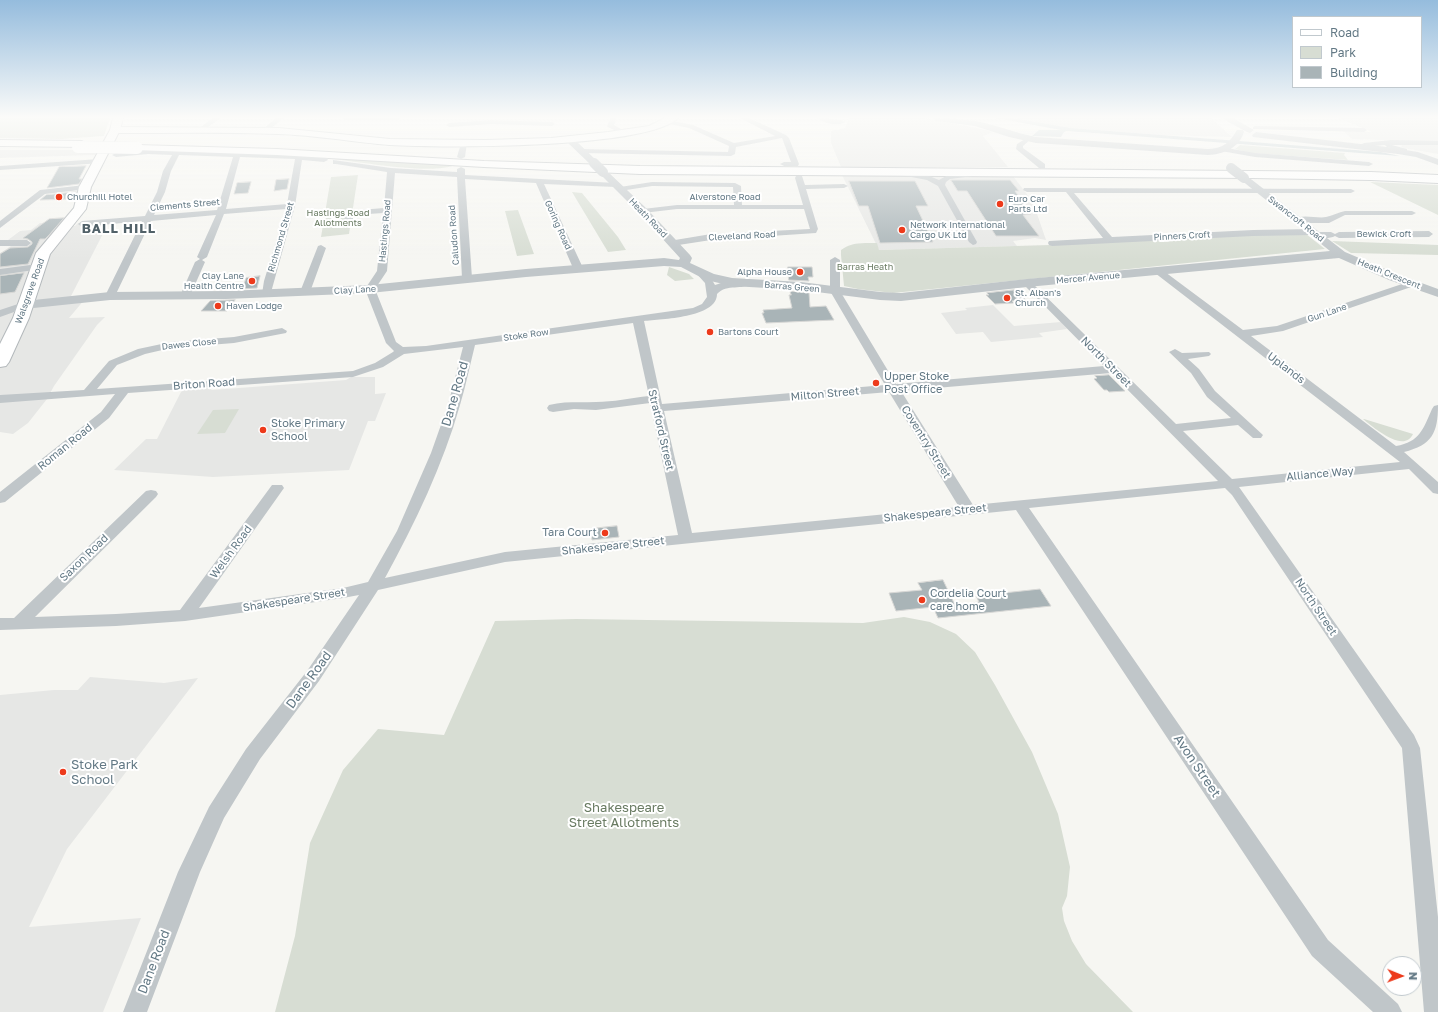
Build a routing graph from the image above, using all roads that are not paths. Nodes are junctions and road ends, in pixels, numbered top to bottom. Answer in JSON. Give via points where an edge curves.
{"nodes":[{"id":1,"x":39,"y":165,"type":"edge"},
{"id":2,"x":97,"y":165,"type":"edge"},
{"id":3,"x":170,"y":165,"type":"edge"},
{"id":4,"x":234,"y":165,"type":"edge"},
{"id":5,"x":297,"y":165,"type":"edge"},
{"id":6,"x":358,"y":165,"type":"edge"},
{"id":7,"x":522,"y":165,"type":"edge"},
{"id":8,"x":592,"y":165,"type":"edge"},
{"id":9,"x":596,"y":165,"type":"edge"},
{"id":10,"x":1230,"y":165,"type":"edge"},
{"id":11,"x":14,"y":167,"type":"junction"},
{"id":12,"x":0,"y":168,"type":"edge"},
{"id":13,"x":391,"y":170,"type":"junction"},
{"id":14,"x":1438,"y":172,"type":"edge"},
{"id":15,"x":461,"y":173,"type":"junction"},
{"id":16,"x":903,"y":173,"type":"junction"},
{"id":17,"x":988,"y":173,"type":"junction"},
{"id":18,"x":916,"y":174,"type":"junction"},
{"id":19,"x":954,"y":175,"type":"junction"},
{"id":20,"x":3,"y":176,"type":"dead end"},
{"id":21,"x":1438,"y":179,"type":"edge"},
{"id":22,"x":539,"y":182,"type":"junction"},
{"id":23,"x":940,"y":185,"type":"junction"},
{"id":24,"x":844,"y":186,"type":"dead end"},
{"id":25,"x":85,"y":187,"type":"junction"},
{"id":26,"x":618,"y":187,"type":"junction"},
{"id":27,"x":1027,"y":190,"type":"dead end"},
{"id":28,"x":1068,"y":190,"type":"junction"},
{"id":29,"x":1259,"y":190,"type":"junction"},
{"id":30,"x":1351,"y":191,"type":"dead end"},
{"id":31,"x":291,"y":206,"type":"junction"},
{"id":32,"x":738,"y":207,"type":"junction"},
{"id":33,"x":808,"y":207,"type":"junction"},
{"id":34,"x":387,"y":210,"type":"junction"},
{"id":35,"x":221,"y":212,"type":"junction"},
{"id":36,"x":643,"y":212,"type":"junction"},
{"id":37,"x":1412,"y":213,"type":"dead end"},
{"id":38,"x":148,"y":218,"type":"junction"},
{"id":39,"x":1298,"y":220,"type":"junction"},
{"id":40,"x":82,"y":224,"type":"dead end"},
{"id":41,"x":324,"y":224,"type":"dead end"},
{"id":42,"x":0,"y":225,"type":"edge"},
{"id":43,"x":1315,"y":234,"type":"junction"},
{"id":44,"x":1429,"y":234,"type":"dead end"},
{"id":45,"x":1109,"y":240,"type":"junction"},
{"id":46,"x":27,"y":242,"type":"dead end"},
{"id":47,"x":973,"y":242,"type":"dead end"},
{"id":48,"x":0,"y":243,"type":"edge"},
{"id":49,"x":672,"y":243,"type":"junction"},
{"id":50,"x":1052,"y":243,"type":"dead end"},
{"id":51,"x":321,"y":248,"type":"dead end"},
{"id":52,"x":1341,"y":254,"type":"junction"},
{"id":53,"x":835,"y":260,"type":"dead end"},
{"id":54,"x":684,"y":264,"type":"junction"},
{"id":55,"x":38,"y":267,"type":"junction"},
{"id":56,"x":578,"y":268,"type":"junction"},
{"id":57,"x":1158,"y":271,"type":"junction"},
{"id":58,"x":0,"y":272,"type":"edge"},
{"id":59,"x":700,"y":272,"type":"junction"},
{"id":60,"x":467,"y":278,"type":"junction"},
{"id":61,"x":749,"y":283,"type":"junction"},
{"id":62,"x":1027,"y":283,"type":"junction"},
{"id":63,"x":1411,"y":284,"type":"junction"},
{"id":64,"x":370,"y":289,"type":"junction"},
{"id":65,"x":835,"y":291,"type":"junction"},
{"id":66,"x":305,"y":292,"type":"junction"},
{"id":67,"x":1438,"y":293,"type":"edge"},
{"id":68,"x":267,"y":294,"type":"junction"},
{"id":69,"x":712,"y":294,"type":"junction"},
{"id":70,"x":110,"y":296,"type":"junction"},
{"id":71,"x":185,"y":296,"type":"junction"},
{"id":72,"x":24,"y":305,"type":"junction"},
{"id":73,"x":0,"y":314,"type":"edge"},
{"id":74,"x":638,"y":320,"type":"junction"},
{"id":75,"x":282,"y":332,"type":"dead end"},
{"id":76,"x":1240,"y":334,"type":"junction"},
{"id":77,"x":470,"y":342,"type":"junction"},
{"id":78,"x":402,"y":350,"type":"junction"},
{"id":79,"x":1204,"y":354,"type":"dead end"},
{"id":80,"x":0,"y":362,"type":"edge"},
{"id":81,"x":1114,"y":370,"type":"junction"},
{"id":82,"x":893,"y":388,"type":"junction"},
{"id":83,"x":125,"y":390,"type":"junction"},
{"id":84,"x":88,"y":392,"type":"junction"},
{"id":85,"x":0,"y":399,"type":"edge"},
{"id":86,"x":655,"y":404,"type":"junction"},
{"id":87,"x":553,"y":408,"type":"dead end"},
{"id":88,"x":1438,"y":409,"type":"edge"},
{"id":89,"x":1241,"y":421,"type":"junction"},
{"id":90,"x":1173,"y":428,"type":"junction"},
{"id":91,"x":1257,"y":435,"type":"dead end"},
{"id":92,"x":1394,"y":450,"type":"junction"},
{"id":93,"x":1412,"y":465,"type":"junction"},
{"id":94,"x":1228,"y":483,"type":"junction"},
{"id":95,"x":277,"y":488,"type":"dead end"},
{"id":96,"x":1438,"y":490,"type":"edge"},
{"id":97,"x":151,"y":494,"type":"dead end"},
{"id":98,"x":0,"y":499,"type":"edge"},
{"id":99,"x":1020,"y":505,"type":"junction"},
{"id":100,"x":968,"y":509,"type":"junction"},
{"id":101,"x":686,"y":539,"type":"junction"},
{"id":102,"x":374,"y":586,"type":"junction"},
{"id":103,"x":185,"y":615,"type":"junction"},
{"id":104,"x":0,"y":624,"type":"edge"},
{"id":105,"x":18,"y":624,"type":"junction"},
{"id":106,"x":135,"y":1012,"type":"edge"},
{"id":107,"x":1390,"y":1012,"type":"edge"},
{"id":108,"x":1436,"y":1012,"type":"edge"}],
"edges":[{"from":1,"to":11,"type":"street"},
{"from":2,"to":25,"type":"highway","name":"Walsgrave Road"},
{"from":3,"to":38,"type":"street"},
{"from":4,"to":35,"type":"street"},
{"from":5,"to":31,"type":"street","name":"Richmond Street"},
{"from":6,"to":13,"type":"street"},
{"from":7,"to":16,"type":"highway","via":[[640,170]]},
{"from":8,"to":14,"type":"highway"},
{"from":9,"to":26,"type":"street","name":"Heath Road","bridge":true},
{"from":10,"to":29,"type":"street","name":"Swancroft Road","bridge":true},
{"from":11,"to":12,"type":"street"},
{"from":11,"to":20,"type":"street"},
{"from":13,"to":15,"type":"street"},
{"from":13,"to":34,"type":"street","name":"Hastings Road"},
{"from":15,"to":22,"type":"street"},
{"from":15,"to":60,"type":"street","name":"Caludon Road"},
{"from":16,"to":17,"type":"highway"},
{"from":16,"to":18,"type":"street"},
{"from":17,"to":19,"type":"street"},
{"from":17,"to":21,"type":"highway","via":[[1275,174]]},
{"from":18,"to":19,"type":"street"},
{"from":18,"to":23,"type":"street"},
{"from":19,"to":23,"type":"street","via":[[943,179]]},
{"from":22,"to":26,"type":"street"},
{"from":22,"to":56,"type":"street","name":"Goring Road"},
{"from":23,"to":47,"type":"street"},
{"from":24,"to":33,"type":"street","via":[[800,182]]},
{"from":25,"to":42,"type":"street","via":[[43,192]]},
{"from":25,"to":55,"type":"highway","name":"Walsgrave Road","via":[[78,212],[43,253]]},
{"from":26,"to":32,"type":"street","via":[[652,184],[731,184],[737,186]]},
{"from":26,"to":36,"type":"street","name":"Heath Road"},
{"from":27,"to":28,"type":"street"},
{"from":28,"to":29,"type":"street"},
{"from":28,"to":45,"type":"street"},
{"from":29,"to":30,"type":"street"},
{"from":29,"to":39,"type":"street","name":"Swancroft Road"},
{"from":31,"to":35,"type":"street","name":"Clements Street"},
{"from":31,"to":68,"type":"street","name":"Richmond Street"},
{"from":32,"to":33,"type":"street","name":"Alverstone Road"},
{"from":32,"to":36,"type":"street","name":"Alverstone Road","via":[[677,207]]},
{"from":33,"to":49,"type":"street","name":"Cleveland Road","via":[[813,231],[711,237]]},
{"from":34,"to":41,"type":"street","via":[[350,213],[348,222]]},
{"from":34,"to":64,"type":"street","name":"Hastings Road","via":[[382,271]]},
{"from":35,"to":38,"type":"street","name":"Clements Street"},
{"from":35,"to":71,"type":"street"},
{"from":36,"to":49,"type":"street","name":"Heath Road"},
{"from":37,"to":39,"type":"street","via":[[1345,213],[1329,220]]},
{"from":38,"to":40,"type":"street","name":"Clements Street"},
{"from":38,"to":70,"type":"street"},
{"from":39,"to":43,"type":"street","name":"Swancroft Road"},
{"from":43,"to":44,"type":"street","name":"Bewick Croft"},
{"from":43,"to":45,"type":"street","name":"Pinners Croft","via":[[1253,232]]},
{"from":43,"to":52,"type":"street","name":"Swancroft Road"},
{"from":45,"to":50,"type":"street","name":"Pinners Croft"},
{"from":46,"to":48,"type":"street"},
{"from":49,"to":54,"type":"street","name":"Heath Road","via":[[686,258]]},
{"from":51,"to":66,"type":"street"},
{"from":52,"to":57,"type":"street","name":"Mercer Avenue"},
{"from":52,"to":63,"type":"street","name":"Heath Crescent"},
{"from":53,"to":65,"type":"street"},
{"from":54,"to":56,"type":"street","name":"Clay Lane","via":[[654,262]]},
{"from":54,"to":59,"type":"street","name":"Barras Green"},
{"from":55,"to":58,"type":"street"},
{"from":55,"to":72,"type":"highway","name":"Walsgrave Road"},
{"from":56,"to":60,"type":"street","name":"Clay Lane"},
{"from":57,"to":62,"type":"street","name":"Mercer Avenue"},
{"from":57,"to":76,"type":"street","name":"Uplands"},
{"from":59,"to":61,"type":"street","name":"Barras Green","via":[[720,280]]},
{"from":59,"to":69,"type":"street","name":"Barras Green","via":[[709,281]]},
{"from":60,"to":64,"type":"street","name":"Clay Lane"},
{"from":61,"to":65,"type":"street","name":"Barras Green"},
{"from":61,"to":69,"type":"street","name":"Barras Green","via":[[723,286]]},
{"from":62,"to":65,"type":"street","name":"Mercer Avenue","via":[[901,296]]},
{"from":62,"to":81,"type":"street","name":"North Street"},
{"from":63,"to":67,"type":"street","name":"Heath Crescent"},
{"from":63,"to":76,"type":"street","name":"Gun Lane","via":[[1279,329]]},
{"from":64,"to":66,"type":"street","name":"Clay Lane"},
{"from":64,"to":78,"type":"street","via":[[391,343]]},
{"from":65,"to":82,"type":"street","name":"Coventry Street"},
{"from":66,"to":68,"type":"street","name":"Clay Lane"},
{"from":68,"to":71,"type":"street","name":"Clay Lane"},
{"from":69,"to":74,"type":"street","name":"Stoke Row","via":[[709,304],[699,310]]},
{"from":70,"to":71,"type":"street","name":"Clay Lane"},
{"from":70,"to":72,"type":"street","name":"Clay Lane"},
{"from":72,"to":73,"type":"street"},
{"from":72,"to":80,"type":"highway","name":"Walsgrave Road","via":[[21,318]]},
{"from":74,"to":77,"type":"street","name":"Stoke Row"},
{"from":74,"to":86,"type":"street","name":"Stratford Street"},
{"from":75,"to":84,"type":"street","name":"Dawes Close","via":[[234,340],[171,345],[142,351],[113,363]]},
{"from":76,"to":92,"type":"street","name":"Uplands"},
{"from":77,"to":78,"type":"street","name":"Stoke Row"},
{"from":77,"to":102,"type":"street","name":"Dane Road","via":[[454,405],[437,453],[404,530]]},
{"from":78,"to":83,"type":"street","name":"Briton Road","via":[[368,370],[353,374]]},
{"from":79,"to":89,"type":"street","via":[[1178,354],[1195,371],[1211,394]]},
{"from":81,"to":82,"type":"street","name":"Milton Street"},
{"from":81,"to":90,"type":"street","name":"North Street"},
{"from":82,"to":86,"type":"street","name":"Milton Street"},
{"from":82,"to":100,"type":"street","name":"Coventry Street"},
{"from":83,"to":84,"type":"street","name":"Briton Road"},
{"from":83,"to":98,"type":"street","name":"Roman Road","via":[[105,415]]},
{"from":84,"to":85,"type":"street","name":"Briton Road"},
{"from":86,"to":87,"type":"street","name":"Milton Street","via":[[599,405],[573,401]]},
{"from":86,"to":101,"type":"street","name":"Stratford Street"},
{"from":88,"to":92,"type":"street","via":[[1421,443]]},
{"from":89,"to":90,"type":"street"},
{"from":89,"to":91,"type":"street"},
{"from":90,"to":94,"type":"street","name":"North Street"},
{"from":92,"to":93,"type":"street","name":"Uplands"},
{"from":93,"to":94,"type":"street","name":"Alliance Way"},
{"from":93,"to":96,"type":"street","name":"Uplands"},
{"from":94,"to":99,"type":"street","name":"Shakespeare Street"},
{"from":94,"to":108,"type":"street","name":"North Street","via":[[1237,492],[1411,748]]},
{"from":95,"to":103,"type":"street","name":"Welsh Road"},
{"from":97,"to":105,"type":"street","name":"Saxon Road"},
{"from":99,"to":100,"type":"street","name":"Shakespeare Street"},
{"from":99,"to":107,"type":"street","name":"Avon Street","via":[[1320,948]]},
{"from":100,"to":101,"type":"street","name":"Shakespeare Street"},
{"from":101,"to":102,"type":"street","name":"Shakespeare Street","via":[[505,557]]},
{"from":102,"to":103,"type":"street","name":"Shakespeare Street","via":[[336,594]]},
{"from":102,"to":106,"type":"street","name":"Dane Road","via":[[313,676],[253,754],[216,813],[189,872]]},
{"from":103,"to":105,"type":"street","name":"Shakespeare Street"},
{"from":104,"to":105,"type":"street","name":"Shakespeare Street"}]}
